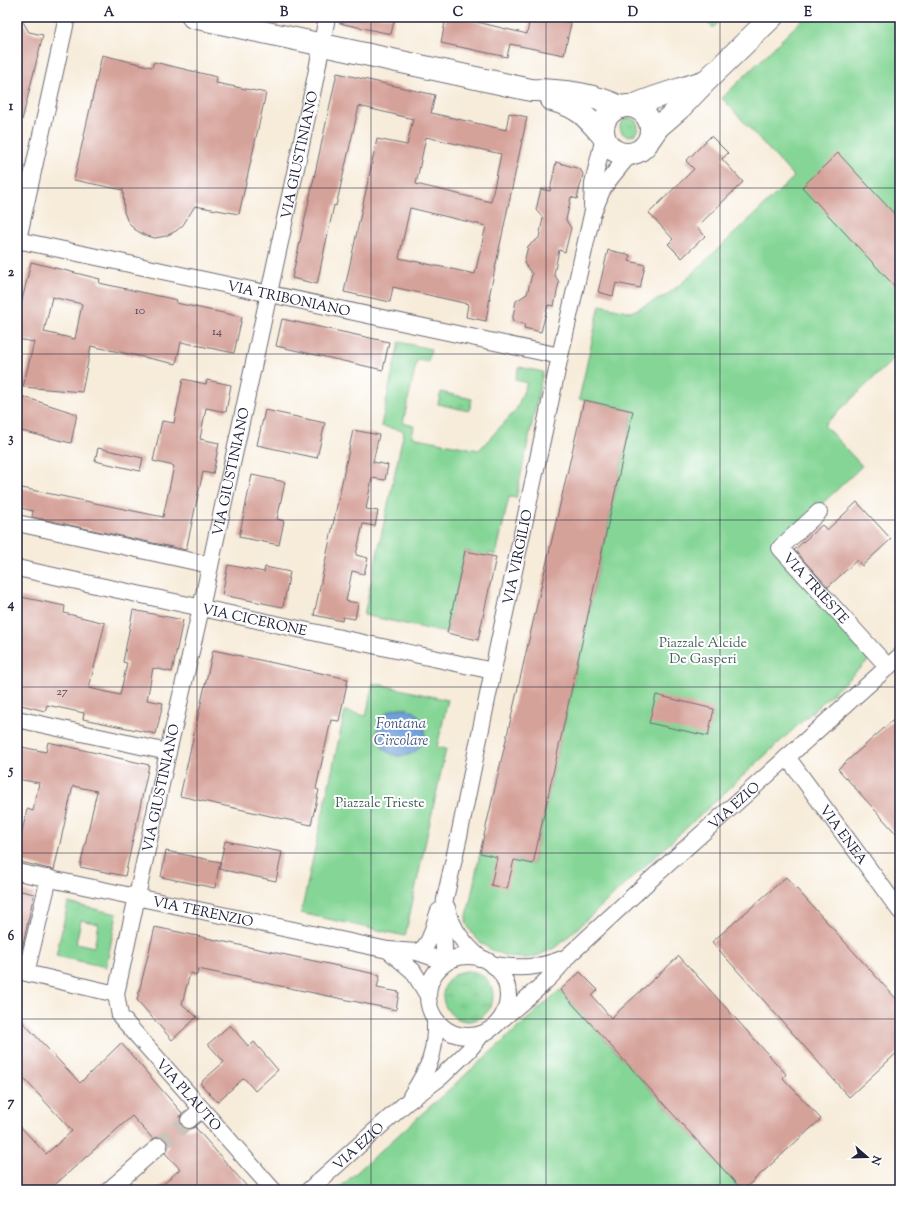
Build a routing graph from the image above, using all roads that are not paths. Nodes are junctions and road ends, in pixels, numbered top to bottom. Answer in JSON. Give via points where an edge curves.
{"nodes":[{"id":1,"x":67,"y":17,"type":"edge"},
{"id":2,"x":193,"y":17,"type":"edge"},
{"id":3,"x":327,"y":17,"type":"edge"},
{"id":4,"x":772,"y":17,"type":"edge"},
{"id":5,"x":234,"y":21,"type":"edge"},
{"id":6,"x":322,"y":45,"type":"junction"},
{"id":7,"x":706,"y":81,"type":"junction"},
{"id":8,"x":531,"y":90,"type":"junction"},
{"id":9,"x":626,"y":106,"type":"junction"},
{"id":10,"x":604,"y":137,"type":"junction"},
{"id":11,"x":651,"y":137,"type":"junction"},
{"id":12,"x":635,"y":153,"type":"junction"},
{"id":13,"x":592,"y":215,"type":"junction"},
{"id":14,"x":17,"y":242,"type":"edge"},
{"id":15,"x":268,"y":294,"type":"junction"},
{"id":16,"x":560,"y":356,"type":"junction"},
{"id":17,"x":819,"y":512,"type":"dead end"},
{"id":18,"x":17,"y":524,"type":"edge"},
{"id":19,"x":210,"y":565,"type":"junction"},
{"id":20,"x":17,"y":568,"type":"edge"},
{"id":21,"x":201,"y":608,"type":"junction"},
{"id":22,"x":900,"y":656,"type":"edge"},
{"id":23,"x":888,"y":667,"type":"junction"},
{"id":24,"x":492,"y":671,"type":"junction"},
{"id":25,"x":17,"y":719,"type":"edge"},
{"id":26,"x":168,"y":752,"type":"junction"},
{"id":27,"x":787,"y":757,"type":"junction"},
{"id":28,"x":17,"y":872,"type":"edge"},
{"id":29,"x":49,"y":878,"type":"junction"},
{"id":30,"x":137,"y":896,"type":"junction"},
{"id":31,"x":445,"y":899,"type":"junction"},
{"id":32,"x":900,"y":911,"type":"edge"},
{"id":33,"x":388,"y":950,"type":"junction"},
{"id":34,"x":417,"y":952,"type":"junction"},
{"id":35,"x":568,"y":956,"type":"junction"},
{"id":36,"x":485,"y":961,"type":"junction"},
{"id":37,"x":446,"y":962,"type":"junction"},
{"id":38,"x":22,"y":975,"type":"edge"},
{"id":39,"x":116,"y":994,"type":"junction"},
{"id":40,"x":427,"y":994,"type":"junction"},
{"id":41,"x":435,"y":1020,"type":"junction"},
{"id":42,"x":501,"y":1020,"type":"junction"},
{"id":43,"x":482,"y":1034,"type":"junction"},
{"id":44,"x":406,"y":1103,"type":"junction"},
{"id":45,"x":202,"y":1109,"type":"junction"},
{"id":46,"x":189,"y":1120,"type":"tunnel mouth"},
{"id":47,"x":159,"y":1146,"type":"tunnel mouth"},
{"id":48,"x":109,"y":1190,"type":"edge"},
{"id":49,"x":273,"y":1190,"type":"edge"},
{"id":50,"x":309,"y":1190,"type":"edge"}],
"edges":[{"from":1,"to":14,"type":"street"},
{"from":2,"to":5,"type":"main road"},
{"from":3,"to":6,"type":"street","name":"VIA GIUSTINIANO"},
{"from":4,"to":7,"type":"main road"},
{"from":5,"to":6,"type":"main road"},
{"from":6,"to":8,"type":"main road"},
{"from":6,"to":15,"type":"street","name":"VIA GIUSTINIANO"},
{"from":7,"to":9,"type":"main road"},
{"from":7,"to":11,"type":"main road","via":[[658,126]]},
{"from":8,"to":9,"type":"main road","via":[[552,90]]},
{"from":8,"to":10,"type":"main road","via":[[576,108]]},
{"from":9,"to":10,"type":"main road","via":[[613,110],[608,115],[604,122]]},
{"from":9,"to":11,"type":"main road","via":[[640,109],[646,114],[651,125]]},
{"from":10,"to":12,"type":"main road","via":[[607,144],[619,153]]},
{"from":10,"to":13,"type":"street","via":[[593,183]]},
{"from":11,"to":12,"type":"main road","via":[[642,150]]},
{"from":12,"to":13,"type":"street","via":[[625,160],[603,188]]},
{"from":13,"to":16,"type":"street","name":"VIA VIRGILIO"},
{"from":14,"to":15,"type":"street","name":"VIA TRIBONIANO"},
{"from":15,"to":16,"type":"street","name":"VIA TRIBONIANO"},
{"from":15,"to":19,"type":"street","name":"VIA GIUSTINIANO"},
{"from":16,"to":24,"type":"street","name":"VIA VIRGILIO"},
{"from":17,"to":23,"type":"street","name":"VIA TRIESTE","via":[[780,548]]},
{"from":18,"to":19,"type":"street"},
{"from":19,"to":21,"type":"street","name":"VIA GIUSTINIANO"},
{"from":20,"to":21,"type":"street","name":"VIA CICERONE"},
{"from":21,"to":24,"type":"street","name":"VIA CICERONE"},
{"from":21,"to":26,"type":"street","name":"VIA GIUSTINIANO"},
{"from":22,"to":23,"type":"street","name":"VIA EZIO"},
{"from":23,"to":27,"type":"street","name":"VIA EZIO"},
{"from":24,"to":31,"type":"street","name":"VIA VIRGILIO"},
{"from":25,"to":26,"type":"street"},
{"from":26,"to":30,"type":"street","name":"VIA GIUSTINIANO"},
{"from":27,"to":32,"type":"street","name":"VIA ENEA"},
{"from":27,"to":35,"type":"street","name":"VIA EZIO"},
{"from":28,"to":29,"type":"street","name":"VIA TERENZIO"},
{"from":29,"to":30,"type":"street","name":"VIA TERENZIO"},
{"from":29,"to":38,"type":"street"},
{"from":30,"to":33,"type":"street","name":"VIA TERENZIO"},
{"from":30,"to":39,"type":"street","name":"VIA GIUSTINIANO"},
{"from":31,"to":34,"type":"street","name":"VIA VIRGILIO","via":[[428,942]]},
{"from":31,"to":36,"type":"street","via":[[456,932]]},
{"from":31,"to":37,"type":"street","name":"VIA VIRGILIO","via":[[443,918]]},
{"from":33,"to":34,"type":"street","name":"VIA TERENZIO"},
{"from":33,"to":40,"type":"street","name":"VIA TERENZIO","via":[[413,971]]},
{"from":34,"to":37,"type":"street","name":"VIA TERENZIO"},
{"from":35,"to":36,"type":"street","name":"VIA EZIO","via":[[528,968],[506,967]]},
{"from":35,"to":42,"type":"street","name":"VIA EZIO","via":[[553,974]]},
{"from":36,"to":37,"type":"street","via":[[468,956]]},
{"from":36,"to":42,"type":"street","via":[[500,972],[506,984],[508,996]]},
{"from":37,"to":40,"type":"street","via":[[433,976]]},
{"from":38,"to":39,"type":"street"},
{"from":39,"to":45,"type":"street","name":"VIA PLAUTO","via":[[120,1016]]},
{"from":40,"to":41,"type":"street","via":[[429,1008]]},
{"from":41,"to":43,"type":"street","via":[[442,1028],[456,1035],[472,1037]]},
{"from":41,"to":44,"type":"street","name":"VIA EZIO","via":[[435,1039],[430,1062]]},
{"from":42,"to":43,"type":"street"},
{"from":43,"to":44,"type":"street","name":"VIA EZIO","via":[[441,1078]]},
{"from":44,"to":50,"type":"street","name":"VIA EZIO"},
{"from":45,"to":46,"type":"street"},
{"from":45,"to":49,"type":"street","name":"VIA PLAUTO"},
{"from":47,"to":48,"type":"street"}]}
